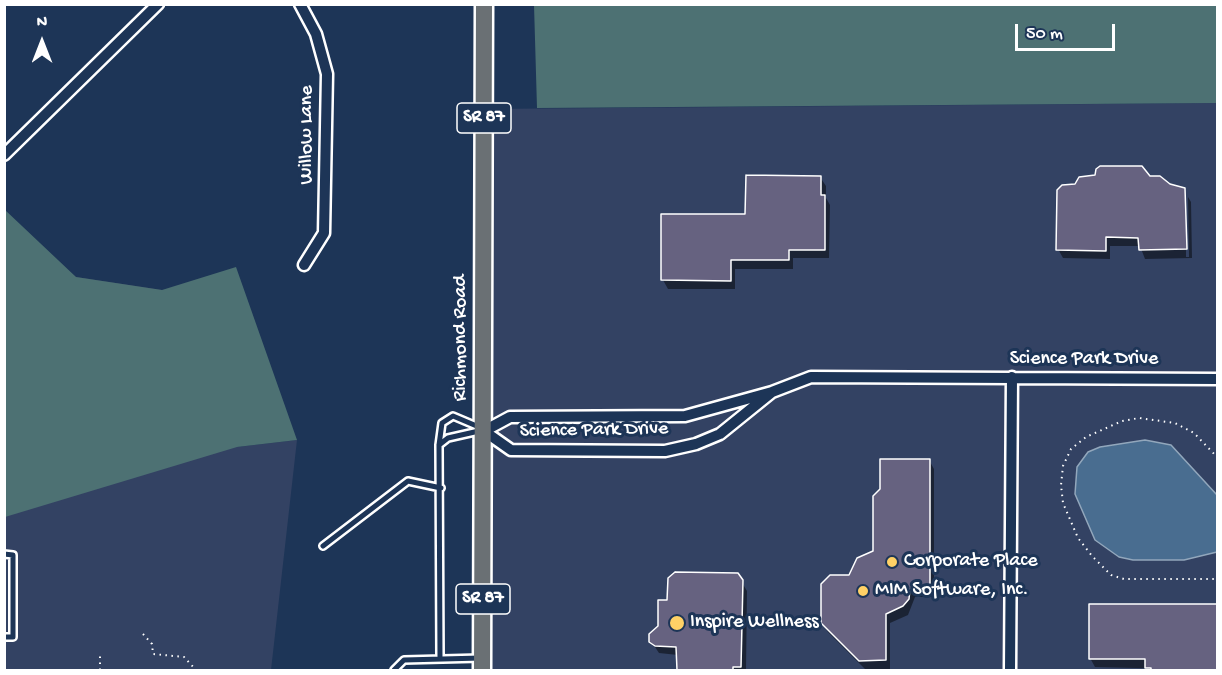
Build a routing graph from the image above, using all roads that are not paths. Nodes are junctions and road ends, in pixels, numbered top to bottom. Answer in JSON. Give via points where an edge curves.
{"nodes":[{"id":1,"x":158,"y":4,"type":"edge"},
{"id":2,"x":300,"y":4,"type":"edge"},
{"id":3,"x":484,"y":4,"type":"edge"},
{"id":4,"x":4,"y":155,"type":"edge"},
{"id":5,"x":304,"y":265,"type":"dead end"},
{"id":6,"x":1012,"y":377,"type":"junction"},
{"id":7,"x":1218,"y":379,"type":"edge"},
{"id":8,"x":772,"y":392,"type":"junction"},
{"id":9,"x":484,"y":431,"type":"junction"},
{"id":10,"x":440,"y":445,"type":"junction"},
{"id":11,"x":441,"y":488,"type":"junction"},
{"id":12,"x":323,"y":546,"type":"dead end"},
{"id":13,"x":4,"y":555,"type":"edge"},
{"id":14,"x":4,"y":638,"type":"edge"},
{"id":15,"x":440,"y":659,"type":"junction"},
{"id":16,"x":482,"y":664,"type":"edge"},
{"id":17,"x":394,"y":670,"type":"edge"},
{"id":18,"x":1010,"y":670,"type":"edge"}],
"edges":[{"from":1,"to":4,"type":"street"},
{"from":2,"to":5,"type":"street","name":"Willow Lane","via":[[316,34],[327,74],[324,232]]},
{"from":3,"to":9,"type":"main road","name":"Richmond Road","number":"SR 87"},
{"from":6,"to":7,"type":"street","name":"Science Park Drive"},
{"from":6,"to":8,"type":"street","name":"Science Park Drive","via":[[811,377]]},
{"from":6,"to":18,"type":"street"},
{"from":8,"to":9,"type":"street","name":"Science Park Drive","via":[[685,416],[510,417]]},
{"from":8,"to":9,"type":"street","name":"Science Park Drive","via":[[720,434],[664,451],[511,450]]},
{"from":9,"to":10,"type":"lane","via":[[448,438]]},
{"from":9,"to":10,"type":"lane","via":[[453,416],[442,423]]},
{"from":9,"to":16,"type":"main road","name":"Richmond Road","number":"SR 87"},
{"from":10,"to":11,"type":"lane"},
{"from":11,"to":12,"type":"lane","via":[[408,480]]},
{"from":11,"to":15,"type":"lane"},
{"from":13,"to":14,"type":"lane","via":[[13,555],[13,638]]},
{"from":15,"to":16,"type":"lane"},
{"from":15,"to":17,"type":"lane","via":[[404,660]]}]}
